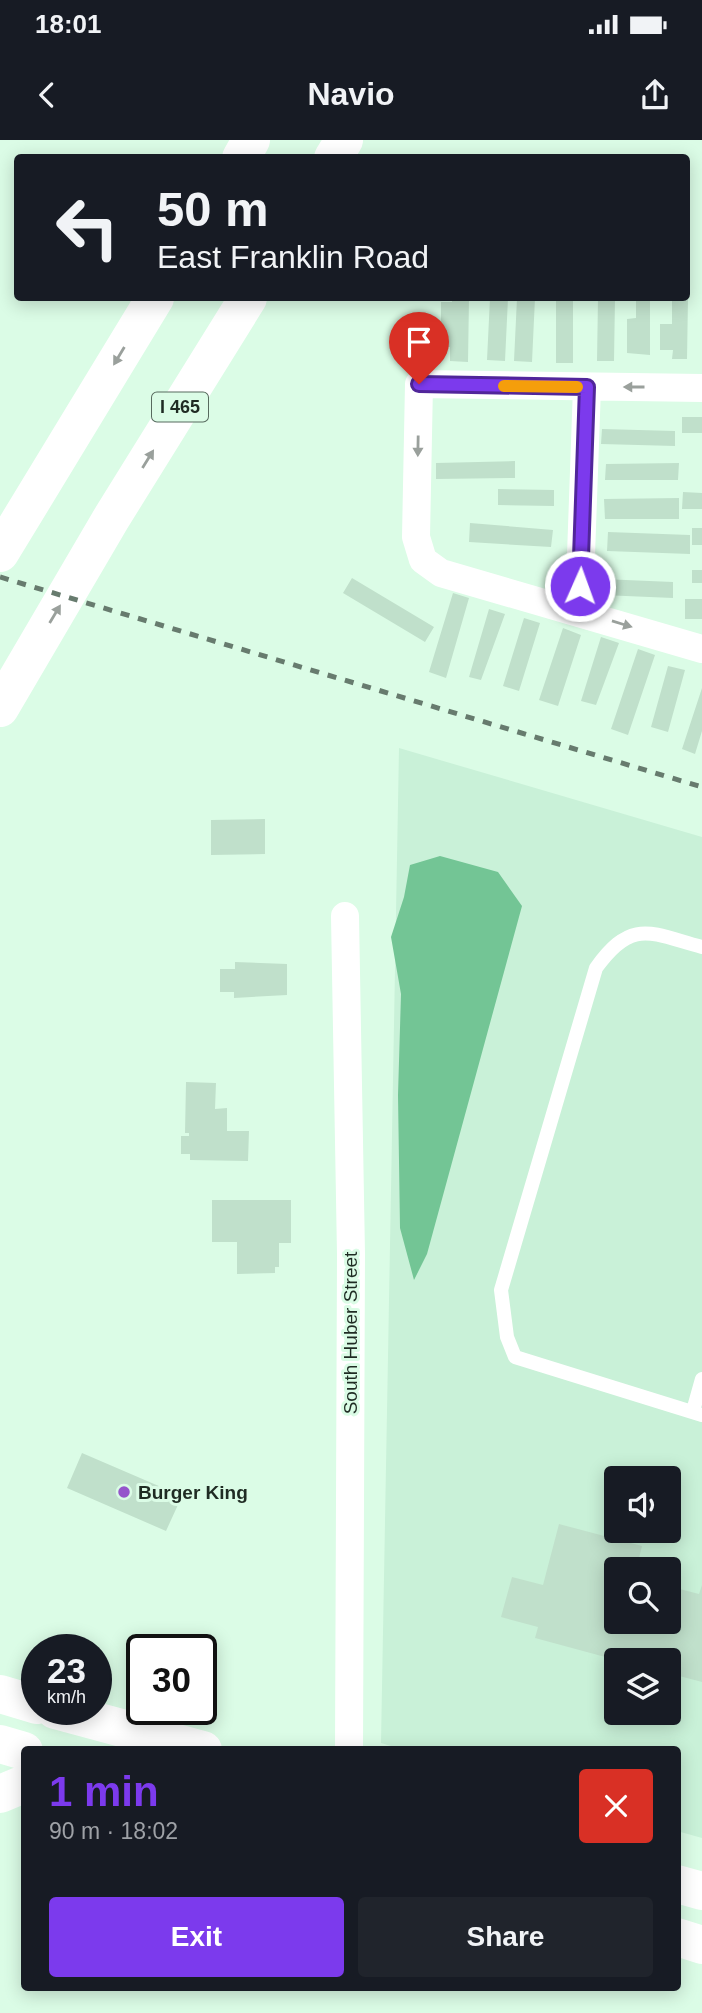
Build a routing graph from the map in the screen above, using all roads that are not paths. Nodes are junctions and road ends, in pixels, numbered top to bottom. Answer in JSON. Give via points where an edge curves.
{"nodes":[{"id":1,"x":153,"y":301,"type":"edge"},
{"id":2,"x":246,"y":301,"type":"edge"},
{"id":3,"x":587,"y":387,"type":"junction"},
{"id":4,"x":702,"y":388,"type":"edge"},
{"id":5,"x":0,"y":553,"type":"edge"},
{"id":6,"x":579,"y":611,"type":"junction"},
{"id":7,"x":702,"y":649,"type":"edge"},
{"id":8,"x":0,"y":708,"type":"edge"},
{"id":9,"x":345,"y":916,"type":"dead end"},
{"id":10,"x":702,"y":947,"type":"edge"},
{"id":11,"x":702,"y":1379,"type":"edge"},
{"id":12,"x":697,"y":1413,"type":"edge"},
{"id":13,"x":0,"y":1694,"type":"edge"},
{"id":14,"x":21,"y":1700,"type":"edge"},
{"id":15,"x":110,"y":1725,"type":"edge"},
{"id":16,"x":0,"y":1744,"type":"edge"},
{"id":17,"x":188,"y":1746,"type":"edge"},
{"id":18,"x":349,"y":1746,"type":"edge"},
{"id":19,"x":21,"y":1750,"type":"edge"},
{"id":20,"x":21,"y":1785,"type":"edge"},
{"id":21,"x":0,"y":1794,"type":"edge"},
{"id":22,"x":681,"y":1885,"type":"edge"},
{"id":23,"x":702,"y":1891,"type":"edge"},
{"id":24,"x":681,"y":1938,"type":"edge"},
{"id":25,"x":702,"y":1945,"type":"edge"}],
"edges":[{"from":1,"to":5,"type":"main road","one_way":true},
{"from":8,"to":2,"type":"main road","number":"I 465","one_way":true},
{"from":4,"to":3,"type":"street","one_way":true},
{"from":3,"to":6,"type":"street"},
{"from":3,"to":6,"type":"street","one_way":true,"via":[[419,384],[416,537],[423,560],[441,573]]},
{"from":6,"to":7,"type":"street","one_way":true},
{"from":9,"to":18,"type":"street","name":"South Huber Street","via":[[351,1254]]},
{"from":10,"to":12,"type":"lane","via":[[643,931],[614,944],[596,968],[501,1290],[507,1337],[515,1357]]},
{"from":11,"to":12,"type":"lane"},
{"from":13,"to":14,"type":"main road"},
{"from":15,"to":17,"type":"main road"},
{"from":16,"to":19,"type":"main road"},
{"from":20,"to":21,"type":"main road"},
{"from":22,"to":23,"type":"main road"},
{"from":24,"to":25,"type":"main road"}]}
